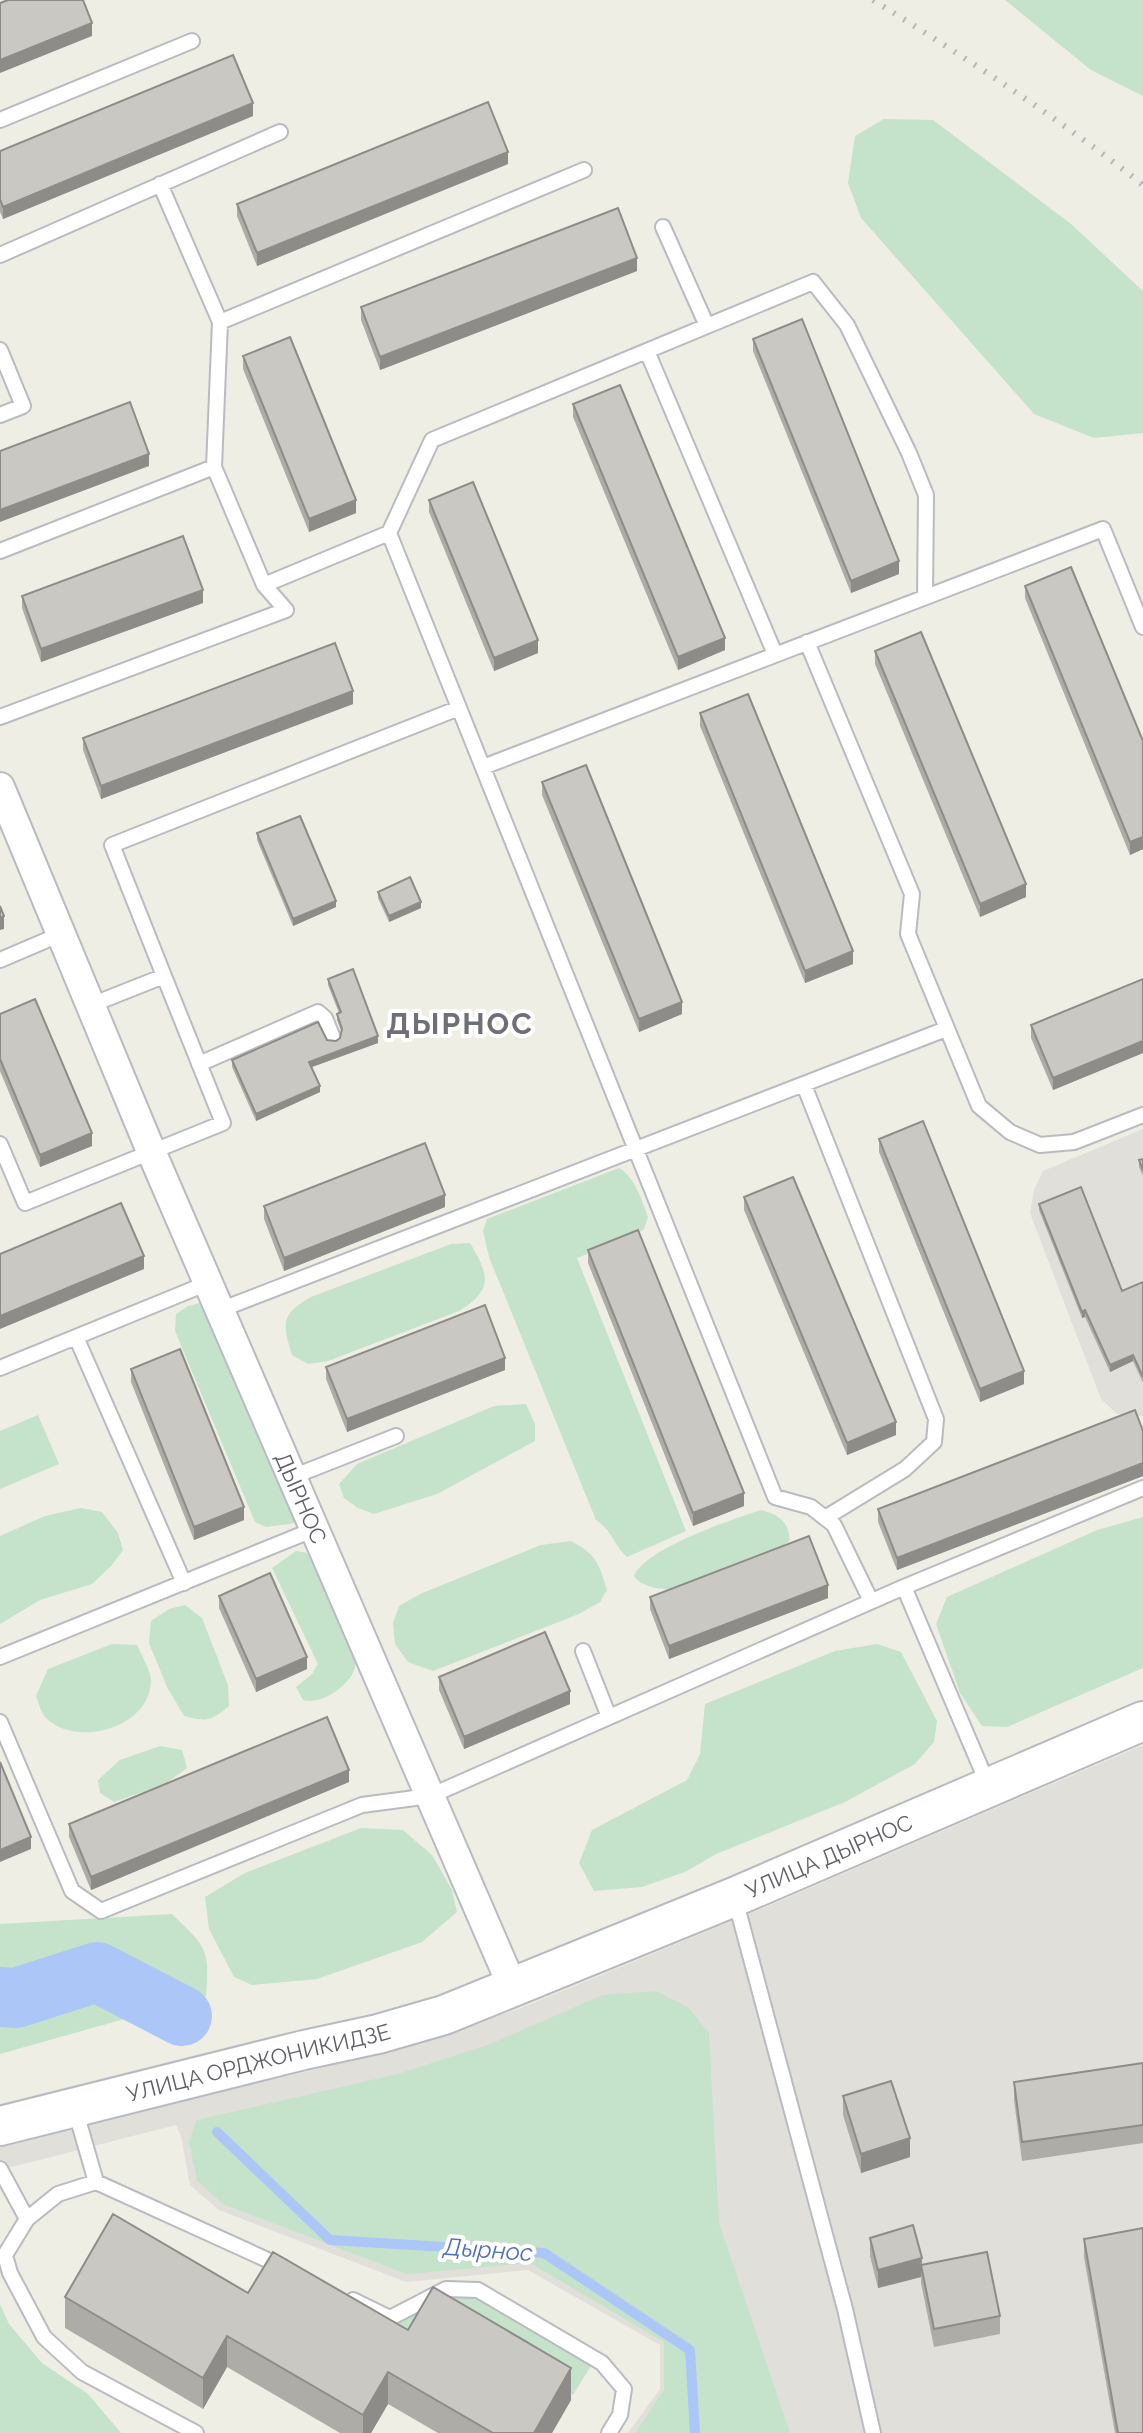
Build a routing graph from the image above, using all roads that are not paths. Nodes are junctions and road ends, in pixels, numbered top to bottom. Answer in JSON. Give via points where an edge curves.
{"nodes":[{"id":1,"x":192,"y":41,"type":"dead end"},
{"id":2,"x":0,"y":120,"type":"edge"},
{"id":3,"x":280,"y":132,"type":"dead end"},
{"id":4,"x":584,"y":170,"type":"dead end"},
{"id":5,"x":160,"y":184,"type":"junction"},
{"id":6,"x":663,"y":227,"type":"dead end"},
{"id":7,"x":0,"y":255,"type":"edge"},
{"id":8,"x":220,"y":322,"type":"junction"},
{"id":9,"x":707,"y":326,"type":"junction"},
{"id":10,"x":0,"y":350,"type":"edge"},
{"id":11,"x":647,"y":351,"type":"junction"},
{"id":12,"x":0,"y":415,"type":"edge"},
{"id":13,"x":214,"y":467,"type":"junction"},
{"id":14,"x":389,"y":533,"type":"junction"},
{"id":15,"x":0,"y":551,"type":"edge"},
{"id":16,"x":264,"y":585,"type":"junction"},
{"id":17,"x":925,"y":597,"type":"junction"},
{"id":18,"x":1143,"y":627,"type":"edge"},
{"id":19,"x":807,"y":642,"type":"junction"},
{"id":20,"x":775,"y":654,"type":"junction"},
{"id":21,"x":459,"y":708,"type":"junction"},
{"id":22,"x":0,"y":717,"type":"edge"},
{"id":23,"x":483,"y":767,"type":"junction"},
{"id":24,"x":0,"y":787,"type":"edge"},
{"id":25,"x":61,"y":934,"type":"junction"},
{"id":26,"x":0,"y":960,"type":"edge"},
{"id":27,"x":164,"y":976,"type":"junction"},
{"id":28,"x":91,"y":1005,"type":"junction"},
{"id":29,"x":946,"y":1029,"type":"junction"},
{"id":30,"x":333,"y":1038,"type":"edge"},
{"id":31,"x":199,"y":1064,"type":"junction"},
{"id":32,"x":804,"y":1085,"type":"junction"},
{"id":33,"x":1143,"y":1115,"type":"edge"},
{"id":34,"x":0,"y":1144,"type":"edge"},
{"id":35,"x":636,"y":1150,"type":"junction"},
{"id":36,"x":151,"y":1151,"type":"junction"},
{"id":37,"x":208,"y":1283,"type":"junction"},
{"id":38,"x":220,"y":1310,"type":"junction"},
{"id":39,"x":76,"y":1337,"type":"junction"},
{"id":40,"x":0,"y":1368,"type":"edge"},
{"id":41,"x":396,"y":1436,"type":"dead end"},
{"id":42,"x":292,"y":1477,"type":"junction"},
{"id":43,"x":1143,"y":1488,"type":"edge"},
{"id":44,"x":825,"y":1518,"type":"junction"},
{"id":45,"x":315,"y":1529,"type":"junction"},
{"id":46,"x":184,"y":1583,"type":"junction"},
{"id":47,"x":904,"y":1587,"type":"junction"},
{"id":48,"x":871,"y":1601,"type":"junction"},
{"id":49,"x":583,"y":1651,"type":"dead end"},
{"id":50,"x":0,"y":1657,"type":"edge"},
{"id":51,"x":609,"y":1717,"type":"junction"},
{"id":52,"x":1143,"y":1721,"type":"edge"},
{"id":53,"x":0,"y":1722,"type":"edge"},
{"id":54,"x":989,"y":1788,"type":"junction"},
{"id":55,"x":430,"y":1796,"type":"junction"},
{"id":56,"x":734,"y":1897,"type":"junction"},
{"id":57,"x":513,"y":1988,"type":"junction"},
{"id":58,"x":75,"y":2107,"type":"junction"},
{"id":59,"x":0,"y":2126,"type":"edge"},
{"id":60,"x":0,"y":2169,"type":"edge"},
{"id":61,"x":96,"y":2182,"type":"junction"},
{"id":62,"x":27,"y":2219,"type":"junction"},
{"id":63,"x":303,"y":2276,"type":"edge"},
{"id":64,"x":342,"y":2294,"type":"edge"},
{"id":65,"x":196,"y":2433,"type":"edge"},
{"id":66,"x":609,"y":2433,"type":"edge"},
{"id":67,"x":873,"y":2433,"type":"edge"}],
"edges":[{"from":1,"to":2,"type":"lane"},
{"from":3,"to":5,"type":"lane"},
{"from":4,"to":8,"type":"lane"},
{"from":5,"to":7,"type":"lane"},
{"from":5,"to":8,"type":"lane"},
{"from":6,"to":9,"type":"lane"},
{"from":8,"to":13,"type":"lane"},
{"from":9,"to":11,"type":"lane"},
{"from":9,"to":17,"type":"lane","via":[[813,282],[847,325],[926,495]]},
{"from":10,"to":12,"type":"lane","via":[[23,406]]},
{"from":11,"to":14,"type":"lane","via":[[432,440]]},
{"from":11,"to":20,"type":"lane"},
{"from":13,"to":15,"type":"lane"},
{"from":13,"to":16,"type":"lane"},
{"from":14,"to":16,"type":"lane"},
{"from":14,"to":21,"type":"lane"},
{"from":16,"to":22,"type":"lane","via":[[286,610]]},
{"from":17,"to":18,"type":"lane","via":[[1103,529]]},
{"from":17,"to":19,"type":"lane"},
{"from":19,"to":20,"type":"lane"},
{"from":19,"to":29,"type":"lane","via":[[912,894],[908,934]]},
{"from":20,"to":23,"type":"lane"},
{"from":21,"to":23,"type":"lane"},
{"from":21,"to":27,"type":"lane","via":[[112,845]]},
{"from":23,"to":35,"type":"lane"},
{"from":24,"to":25,"type":"street","name":"ДЫРНОС"},
{"from":25,"to":26,"type":"lane"},
{"from":25,"to":28,"type":"street","name":"ДЫРНОС"},
{"from":27,"to":28,"type":"lane"},
{"from":27,"to":31,"type":"lane"},
{"from":28,"to":36,"type":"street","name":"ДЫРНОС"},
{"from":29,"to":32,"type":"lane"},
{"from":29,"to":33,"type":"lane","via":[[979,1106],[1010,1132],[1040,1145],[1074,1142]]},
{"from":30,"to":31,"type":"lane","via":[[318,1012]]},
{"from":31,"to":36,"type":"lane","via":[[223,1123]]},
{"from":32,"to":35,"type":"lane"},
{"from":32,"to":44,"type":"lane","via":[[936,1419],[934,1442],[905,1469]]},
{"from":34,"to":36,"type":"lane","via":[[25,1203]]},
{"from":35,"to":38,"type":"lane"},
{"from":35,"to":44,"type":"lane","via":[[775,1497],[811,1507]]},
{"from":36,"to":37,"type":"street","name":"ДЫРНОС"},
{"from":37,"to":38,"type":"street","name":"ДЫРНОС"},
{"from":37,"to":39,"type":"lane"},
{"from":38,"to":42,"type":"street","name":"ДЫРНОС"},
{"from":39,"to":40,"type":"lane"},
{"from":39,"to":46,"type":"lane"},
{"from":41,"to":42,"type":"lane"},
{"from":42,"to":45,"type":"street","name":"ДЫРНОС"},
{"from":43,"to":47,"type":"lane"},
{"from":44,"to":48,"type":"lane","via":[[834,1525]]},
{"from":45,"to":46,"type":"lane"},
{"from":45,"to":55,"type":"street","name":"ДЫРНОС"},
{"from":46,"to":50,"type":"lane"},
{"from":47,"to":48,"type":"lane"},
{"from":47,"to":54,"type":"lane"},
{"from":48,"to":51,"type":"lane"},
{"from":49,"to":51,"type":"lane"},
{"from":51,"to":55,"type":"lane"},
{"from":52,"to":54,"type":"main road","name":"УЛИЦА ДЫРНОС"},
{"from":53,"to":55,"type":"lane","via":[[72,1891],[101,1911],[362,1805]]},
{"from":54,"to":56,"type":"main road","name":"УЛИЦА ДЫРНОС"},
{"from":55,"to":57,"type":"street","name":"ДЫРНОС"},
{"from":56,"to":57,"type":"main road","name":"УЛИЦА ДЫРНОС"},
{"from":56,"to":67,"type":"lane","via":[[845,2309]]},
{"from":57,"to":58,"type":"main road","name":"УЛИЦА ОРДЖОНИКИДЗЕ","via":[[378,2034]]},
{"from":58,"to":59,"type":"main road","name":"УЛИЦА ОРДЖОНИКИДЗЕ"},
{"from":58,"to":61,"type":"lane"},
{"from":60,"to":62,"type":"lane"},
{"from":61,"to":62,"type":"lane","via":[[58,2194]]},
{"from":61,"to":63,"type":"lane"},
{"from":62,"to":65,"type":"lane","via":[[5,2255],[44,2337],[82,2372]]},
{"from":64,"to":66,"type":"lane","via":[[390,2318],[446,2289],[478,2290],[602,2363],[624,2389],[620,2415]]}]}
